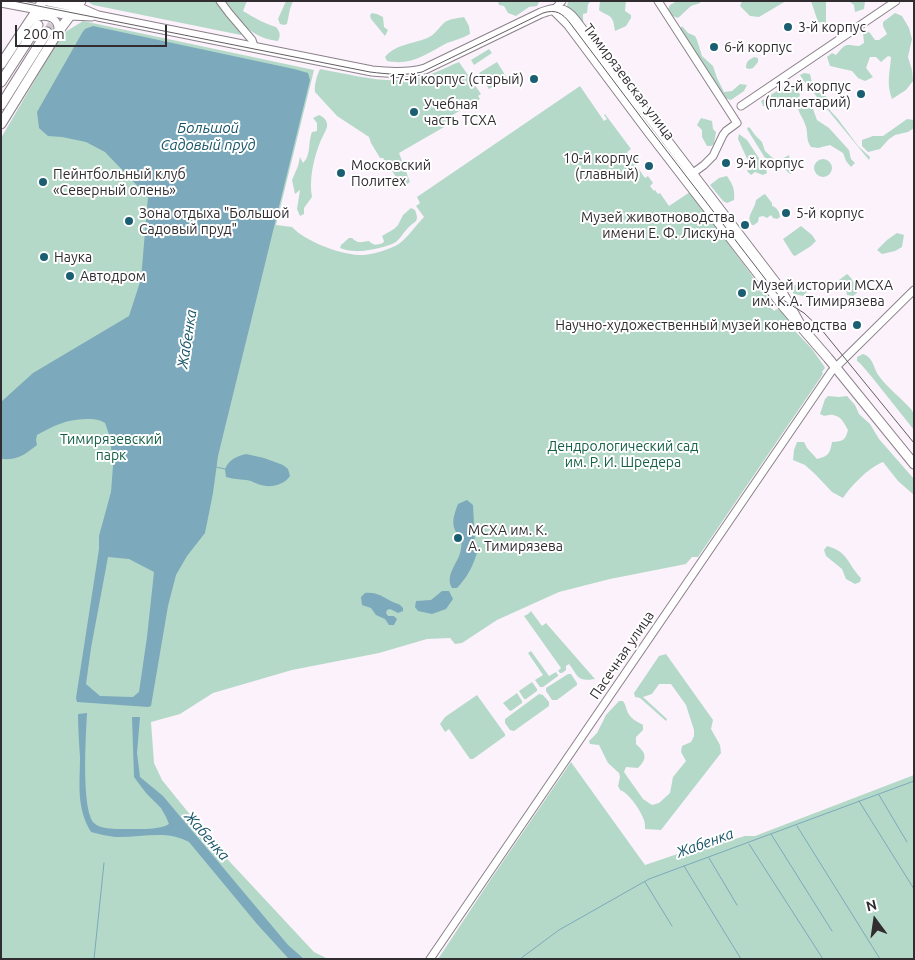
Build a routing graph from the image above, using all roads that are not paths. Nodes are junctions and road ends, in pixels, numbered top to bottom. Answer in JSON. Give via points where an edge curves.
{"nodes":[{"id":1,"x":43,"y":1,"type":"edge"},
{"id":2,"x":48,"y":1,"type":"edge"},
{"id":3,"x":220,"y":1,"type":"edge"},
{"id":4,"x":562,"y":1,"type":"edge"},
{"id":5,"x":658,"y":1,"type":"edge"},
{"id":6,"x":896,"y":1,"type":"edge"},
{"id":7,"x":1,"y":2,"type":"edge"},
{"id":8,"x":79,"y":4,"type":"edge"},
{"id":9,"x":38,"y":10,"type":"junction"},
{"id":10,"x":554,"y":10,"type":"junction"},
{"id":11,"x":70,"y":15,"type":"junction"},
{"id":12,"x":98,"y":16,"type":"junction"},
{"id":13,"x":33,"y":24,"type":"junction"},
{"id":14,"x":47,"y":32,"type":"tunnel mouth"},
{"id":15,"x":58,"y":32,"type":"junction"},
{"id":16,"x":254,"y":46,"type":"junction"},
{"id":17,"x":1,"y":64,"type":"edge"},
{"id":18,"x":1,"y":82,"type":"edge"},
{"id":19,"x":1,"y":104,"type":"edge"},
{"id":20,"x":741,"y":106,"type":"dead end"},
{"id":21,"x":1,"y":124,"type":"edge"},
{"id":22,"x":688,"y":176,"type":"junction"},
{"id":23,"x":914,"y":290,"type":"edge"},
{"id":24,"x":836,"y":367,"type":"junction"},
{"id":25,"x":914,"y":464,"type":"edge"},
{"id":26,"x":430,"y":959,"type":"edge"}],
"edges":[{"from":1,"to":9,"type":"main road"},
{"from":2,"to":8,"type":"main road"},
{"from":3,"to":16,"type":"street"},
{"from":4,"to":10,"type":"street"},
{"from":5,"to":22,"type":"street","via":[[737,124],[723,135],[713,156]]},
{"from":6,"to":20,"type":"street"},
{"from":7,"to":9,"type":"main road"},
{"from":8,"to":11,"type":"main road"},
{"from":8,"to":12,"type":"main road"},
{"from":9,"to":11,"type":"main road"},
{"from":9,"to":13,"type":"main road"},
{"from":10,"to":16,"type":"main road","via":[[541,13],[414,72],[372,71]]},
{"from":10,"to":22,"type":"main road","name":"Тимирязевская улица"},
{"from":11,"to":12,"type":"main road"},
{"from":11,"to":15,"type":"main road"},
{"from":12,"to":16,"type":"main road"},
{"from":13,"to":15,"type":"street","via":[[38,16],[52,18],[58,24]]},
{"from":13,"to":17,"type":"main road"},
{"from":13,"to":18,"type":"main road"},
{"from":14,"to":19,"type":"main road"},
{"from":15,"to":21,"type":"main road"},
{"from":22,"to":24,"type":"main road","name":"Тимирязевская улица","via":[[783,306]]},
{"from":23,"to":24,"type":"street","name":"Пасечная улица"},
{"from":24,"to":25,"type":"main road","name":"Тимирязевская улица"},
{"from":24,"to":26,"type":"street","name":"Пасечная улица"}]}
